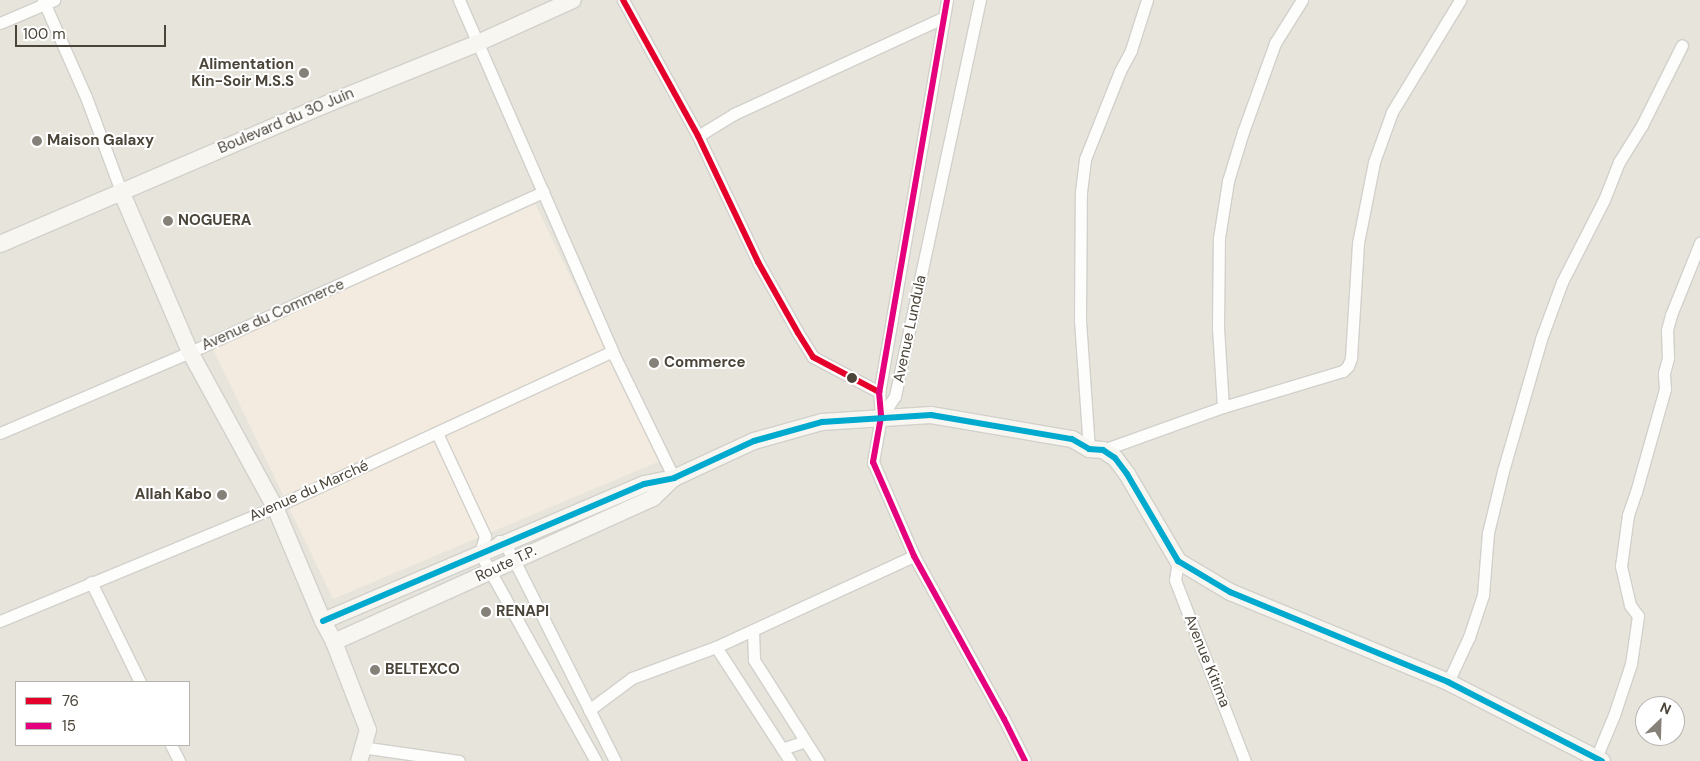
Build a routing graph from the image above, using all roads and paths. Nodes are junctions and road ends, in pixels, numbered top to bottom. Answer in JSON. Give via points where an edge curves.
{"nodes":[{"id":1,"x":459,"y":0,"type":"edge"},
{"id":2,"x":573,"y":0,"type":"edge"},
{"id":3,"x":622,"y":0,"type":"edge"},
{"id":4,"x":947,"y":0,"type":"edge"},
{"id":5,"x":980,"y":0,"type":"edge"},
{"id":6,"x":1302,"y":0,"type":"edge"},
{"id":7,"x":1460,"y":0,"type":"edge"},
{"id":8,"x":47,"y":1,"type":"edge"},
{"id":9,"x":1145,"y":1,"type":"edge"},
{"id":10,"x":943,"y":18,"type":"junction"},
{"id":11,"x":0,"y":23,"type":"edge"},
{"id":12,"x":478,"y":43,"type":"junction"},
{"id":13,"x":1682,"y":45,"type":"dead end"},
{"id":14,"x":698,"y":136,"type":"junction"},
{"id":15,"x":121,"y":190,"type":"junction"},
{"id":16,"x":544,"y":192,"type":"junction"},
{"id":17,"x":1700,"y":243,"type":"edge"},
{"id":18,"x":0,"y":244,"type":"edge"},
{"id":19,"x":612,"y":351,"type":"junction"},
{"id":20,"x":190,"y":352,"type":"junction"},
{"id":21,"x":879,"y":392,"type":"junction"},
{"id":22,"x":1223,"y":408,"type":"junction"},
{"id":23,"x":882,"y":417,"type":"junction"},
{"id":24,"x":0,"y":433,"type":"edge"},
{"id":25,"x":437,"y":433,"type":"junction"},
{"id":26,"x":1096,"y":450,"type":"junction"},
{"id":27,"x":674,"y":478,"type":"junction"},
{"id":28,"x":275,"y":508,"type":"junction"},
{"id":29,"x":485,"y":536,"type":"junction"},
{"id":30,"x":504,"y":542,"type":"junction"},
{"id":31,"x":480,"y":553,"type":"junction"},
{"id":32,"x":914,"y":556,"type":"junction"},
{"id":33,"x":514,"y":560,"type":"junction"},
{"id":34,"x":1178,"y":561,"type":"junction"},
{"id":35,"x":490,"y":572,"type":"junction"},
{"id":36,"x":91,"y":582,"type":"junction"},
{"id":37,"x":0,"y":621,"type":"edge"},
{"id":38,"x":323,"y":621,"type":"junction"},
{"id":39,"x":753,"y":630,"type":"junction"},
{"id":40,"x":334,"y":642,"type":"junction"},
{"id":41,"x":716,"y":648,"type":"junction"},
{"id":42,"x":140,"y":681,"type":"edge"},
{"id":43,"x":1448,"y":682,"type":"junction"},
{"id":44,"x":589,"y":710,"type":"junction"},
{"id":45,"x":805,"y":741,"type":"junction"},
{"id":46,"x":172,"y":746,"type":"edge"},
{"id":47,"x":782,"y":749,"type":"junction"},
{"id":48,"x":360,"y":754,"type":"edge"},
{"id":49,"x":1599,"y":760,"type":"edge"},
{"id":50,"x":180,"y":761,"type":"edge"},
{"id":51,"x":458,"y":761,"type":"edge"},
{"id":52,"x":596,"y":761,"type":"edge"},
{"id":53,"x":615,"y":761,"type":"edge"},
{"id":54,"x":790,"y":761,"type":"edge"},
{"id":55,"x":818,"y":761,"type":"edge"},
{"id":56,"x":1025,"y":761,"type":"edge"},
{"id":57,"x":1245,"y":761,"type":"edge"}],
"edges":[{"from":1,"to":12,"type":"street"},
{"from":2,"to":12,"type":"street","name":"Boulevard du 30 Juin"},
{"from":3,"to":14,"type":"street"},
{"from":4,"to":10,"type":"street","name":"Avenue Lundula"},
{"from":5,"to":23,"type":"street","name":"Avenue Lundula","via":[[896,396]]},
{"from":6,"to":22,"type":"street","via":[[1275,43],[1228,182],[1219,238],[1218,328]]},
{"from":7,"to":22,"type":"street","via":[[1392,112],[1374,162],[1358,243],[1348,366],[1343,371]]},
{"from":8,"to":11,"type":"street"},
{"from":8,"to":15,"type":"street"},
{"from":9,"to":26,"type":"street","via":[[1134,42],[1086,159],[1081,192],[1080,320]]},
{"from":10,"to":14,"type":"street","via":[[734,114]]},
{"from":10,"to":21,"type":"street","name":"Avenue Lundula"},
{"from":12,"to":15,"type":"street","name":"Boulevard du 30 Juin"},
{"from":12,"to":16,"type":"street"},
{"from":13,"to":43,"type":"street","via":[[1642,125],[1619,162],[1604,200],[1562,282],[1541,339],[1488,533],[1483,595],[1469,637]]},
{"from":14,"to":21,"type":"street","via":[[758,262],[813,357]]},
{"from":15,"to":18,"type":"street","name":"Boulevard du 30 Juin"},
{"from":15,"to":20,"type":"street"},
{"from":16,"to":19,"type":"street"},
{"from":16,"to":20,"type":"street","name":"Avenue du Commerce"},
{"from":17,"to":49,"type":"street","via":[[1667,330],[1665,389],[1628,515],[1621,566],[1630,605],[1638,616],[1631,664]]},
{"from":19,"to":25,"type":"street","name":"Avenue du Marché"},
{"from":19,"to":27,"type":"street"},
{"from":20,"to":24,"type":"street","name":"Avenue du Commerce"},
{"from":20,"to":28,"type":"street"},
{"from":21,"to":23,"type":"street","name":"Avenue Lundula"},
{"from":22,"to":26,"type":"street"},
{"from":23,"to":26,"type":"street","name":"Route T.P.","via":[[931,415],[1002,425],[1072,439]]},
{"from":23,"to":27,"type":"street","name":"Route T.P.","via":[[822,422],[793,430],[754,442]]},
{"from":23,"to":32,"type":"street","via":[[873,462]]},
{"from":25,"to":28,"type":"street","name":"Avenue du Marché"},
{"from":25,"to":29,"type":"street"},
{"from":26,"to":34,"type":"street","name":"Route T.P.","via":[[1115,458],[1128,474]]},
{"from":27,"to":30,"type":"street","name":"Route T.P.","via":[[644,484]]},
{"from":27,"to":33,"type":"street","name":"Route T.P.","via":[[653,498]]},
{"from":28,"to":36,"type":"street","name":"Avenue du Marché"},
{"from":28,"to":38,"type":"street"},
{"from":29,"to":30,"type":"street"},
{"from":29,"to":31,"type":"street"},
{"from":30,"to":31,"type":"street","name":"Route T.P."},
{"from":30,"to":33,"type":"street"},
{"from":31,"to":35,"type":"street"},
{"from":31,"to":38,"type":"street","name":"Route T.P."},
{"from":32,"to":39,"type":"street"},
{"from":32,"to":56,"type":"street"},
{"from":33,"to":35,"type":"street","name":"Route T.P."},
{"from":33,"to":44,"type":"street"},
{"from":34,"to":43,"type":"street","name":"Route T.P.","via":[[1230,592]]},
{"from":34,"to":57,"type":"street","name":"Avenue Kitima","via":[[1175,580]]},
{"from":35,"to":40,"type":"street","name":"Route T.P."},
{"from":35,"to":52,"type":"street"},
{"from":36,"to":37,"type":"street","name":"Avenue du Marché"},
{"from":36,"to":42,"type":"street"},
{"from":38,"to":40,"type":"street"},
{"from":39,"to":41,"type":"street"},
{"from":39,"to":45,"type":"street","via":[[754,660]]},
{"from":40,"to":48,"type":"street","via":[[368,730]]},
{"from":41,"to":44,"type":"street","via":[[632,678]]},
{"from":41,"to":47,"type":"street"},
{"from":43,"to":49,"type":"street","name":"Route T.P."},
{"from":44,"to":53,"type":"street"},
{"from":45,"to":47,"type":"street"},
{"from":45,"to":55,"type":"street"},
{"from":46,"to":50,"type":"street"},
{"from":47,"to":54,"type":"street"},
{"from":48,"to":51,"type":"street"}]}
